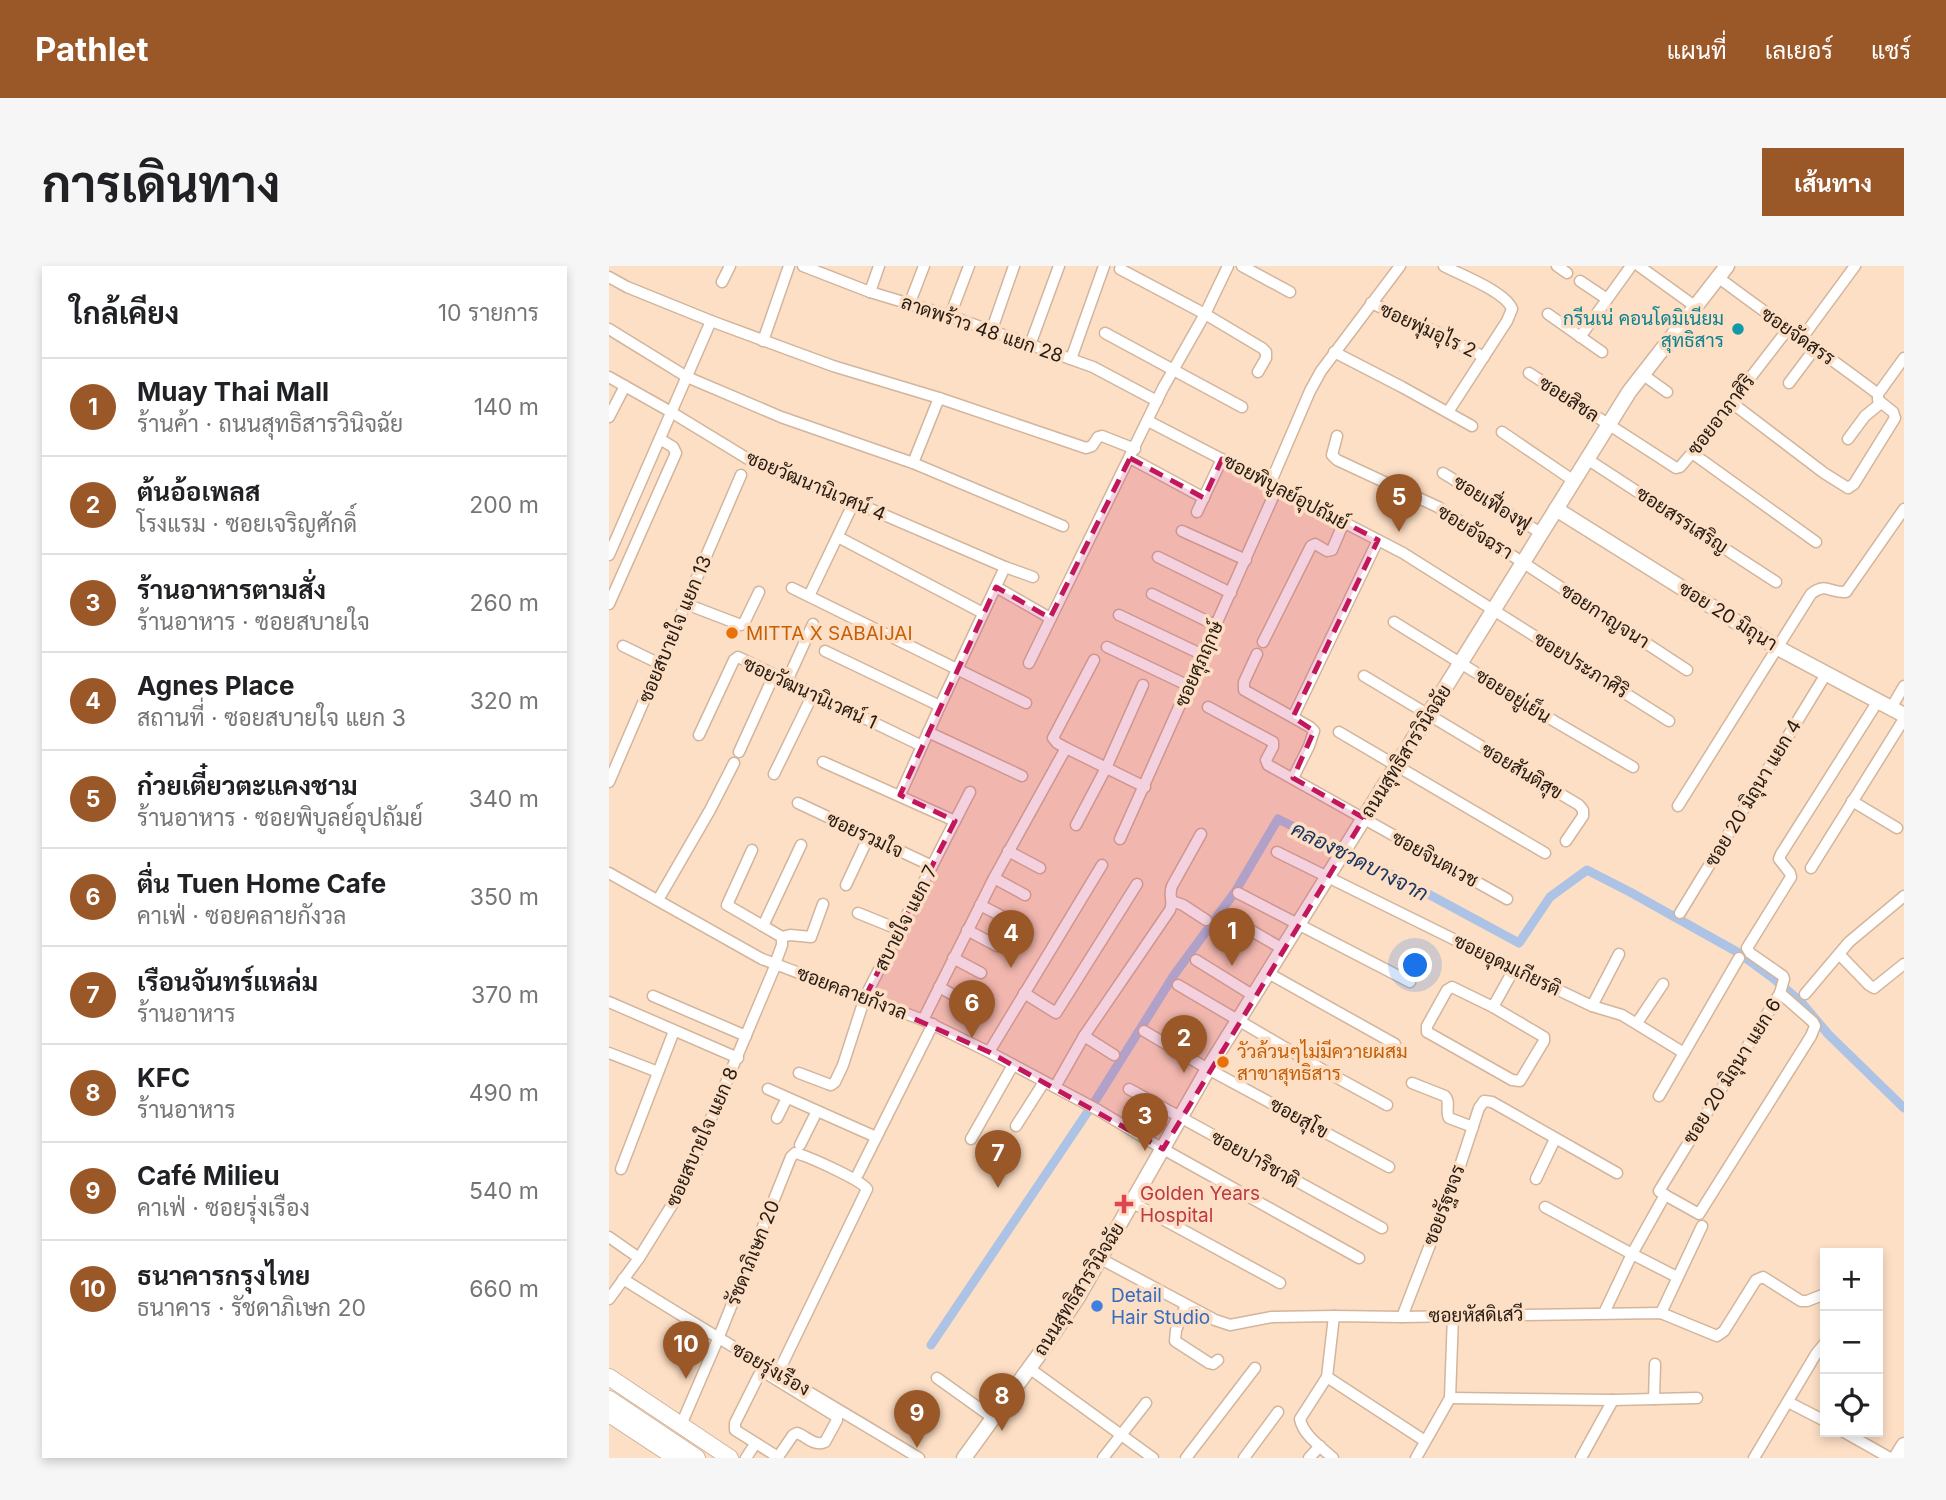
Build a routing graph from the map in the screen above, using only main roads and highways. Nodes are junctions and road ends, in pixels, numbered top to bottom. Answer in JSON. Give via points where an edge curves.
{"nodes":[{"id":1,"x":609,"y":1377,"type":"edge"},
{"id":2,"x":609,"y":1389,"type":"edge"},
{"id":3,"x":609,"y":1399,"type":"edge"},
{"id":4,"x":609,"y":1414,"type":"edge"},
{"id":5,"x":676,"y":1458,"type":"edge"},
{"id":6,"x":697,"y":1458,"type":"edge"},
{"id":7,"x":713,"y":1458,"type":"edge"},
{"id":8,"x":730,"y":1458,"type":"edge"}],
"edges":[{"from":1,"to":8,"type":"main road"},
{"from":2,"to":7,"type":"main road"},
{"from":3,"to":6,"type":"main road"},
{"from":4,"to":5,"type":"main road"}]}
